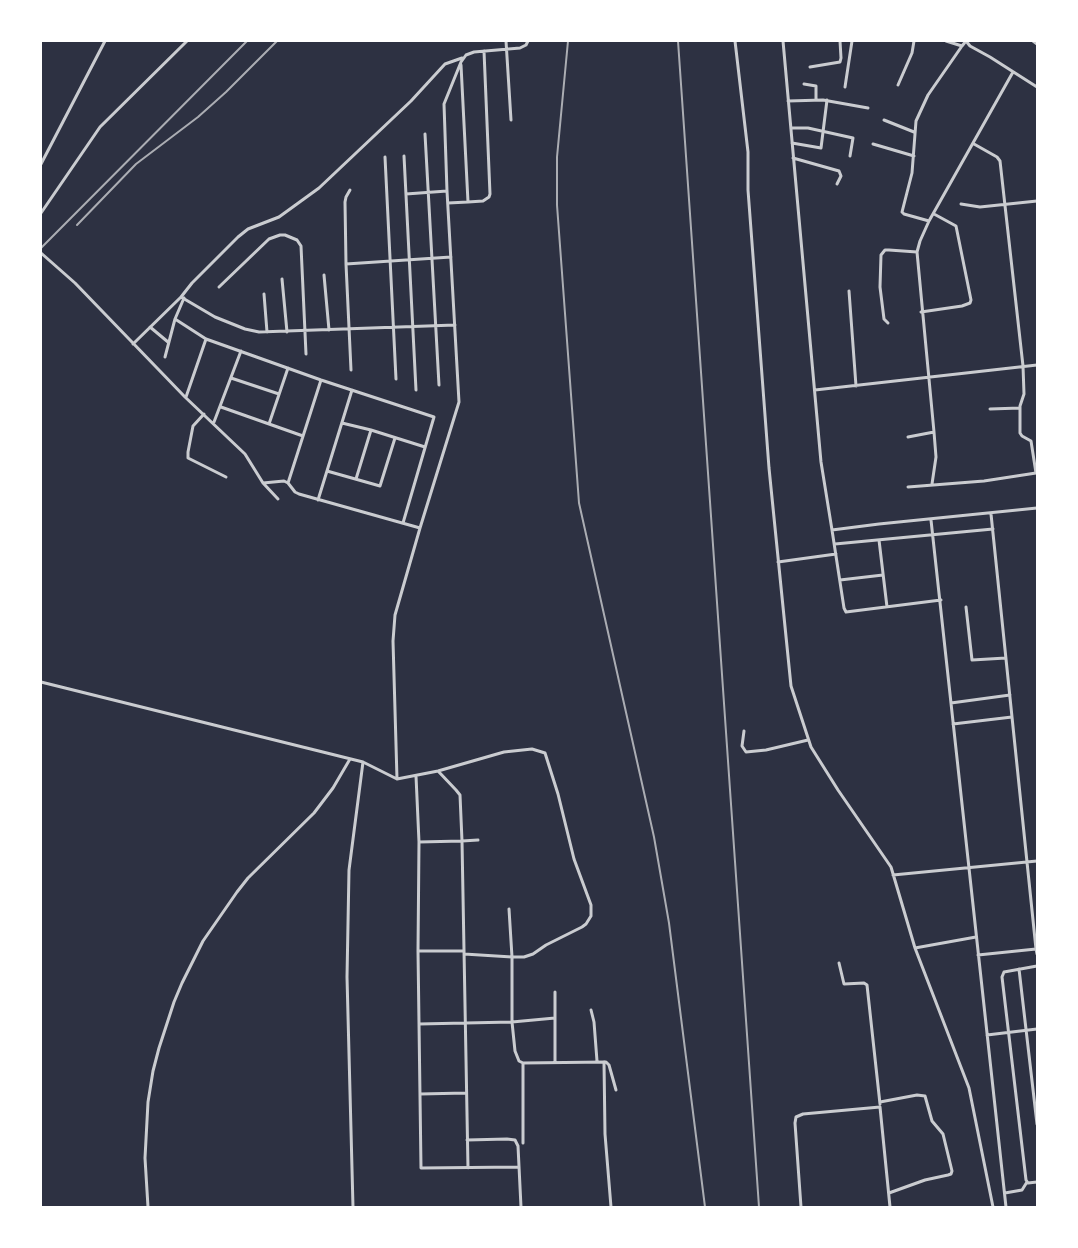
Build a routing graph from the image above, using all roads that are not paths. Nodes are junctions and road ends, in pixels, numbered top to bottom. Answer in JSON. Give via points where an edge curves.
{"nodes":[{"id":1,"x":105,"y":41,"type":"edge"},
{"id":2,"x":187,"y":41,"type":"edge"},
{"id":3,"x":506,"y":41,"type":"edge"},
{"id":4,"x":528,"y":41,"type":"edge"},
{"id":5,"x":735,"y":41,"type":"edge"},
{"id":6,"x":783,"y":41,"type":"edge"},
{"id":7,"x":840,"y":41,"type":"edge"},
{"id":8,"x":852,"y":41,"type":"edge"},
{"id":9,"x":914,"y":41,"type":"edge"},
{"id":10,"x":946,"y":41,"type":"edge"},
{"id":11,"x":1033,"y":41,"type":"edge"},
{"id":12,"x":1037,"y":44,"type":"edge"},
{"id":13,"x":962,"y":46,"type":"junction"},
{"id":14,"x":507,"y":49,"type":"junction"},
{"id":15,"x":484,"y":51,"type":"junction"},
{"id":16,"x":462,"y":60,"type":"junction"},
{"id":17,"x":810,"y":66,"type":"dead end"},
{"id":18,"x":1013,"y":72,"type":"junction"},
{"id":19,"x":804,"y":84,"type":"dead end"},
{"id":20,"x":898,"y":85,"type":"dead end"},
{"id":21,"x":845,"y":87,"type":"dead end"},
{"id":22,"x":1037,"y":87,"type":"edge"},
{"id":23,"x":816,"y":99,"type":"junction"},
{"id":24,"x":827,"y":100,"type":"junction"},
{"id":25,"x":788,"y":101,"type":"junction"},
{"id":26,"x":868,"y":108,"type":"dead end"},
{"id":27,"x":511,"y":120,"type":"dead end"},
{"id":28,"x":884,"y":120,"type":"dead end"},
{"id":29,"x":790,"y":128,"type":"junction"},
{"id":30,"x":824,"y":132,"type":"junction"},
{"id":31,"x":914,"y":132,"type":"junction"},
{"id":32,"x":425,"y":134,"type":"dead end"},
{"id":33,"x":792,"y":143,"type":"junction"},
{"id":34,"x":873,"y":144,"type":"dead end"},
{"id":35,"x":974,"y":144,"type":"junction"},
{"id":36,"x":404,"y":156,"type":"dead end"},
{"id":37,"x":850,"y":156,"type":"dead end"},
{"id":38,"x":914,"y":156,"type":"junction"},
{"id":39,"x":385,"y":157,"type":"dead end"},
{"id":40,"x":793,"y":158,"type":"junction"},
{"id":41,"x":41,"y":164,"type":"edge"},
{"id":42,"x":837,"y":184,"type":"dead end"},
{"id":43,"x":350,"y":190,"type":"dead end"},
{"id":44,"x":447,"y":191,"type":"junction"},
{"id":45,"x":428,"y":192,"type":"junction"},
{"id":46,"x":406,"y":194,"type":"junction"},
{"id":47,"x":1037,"y":201,"type":"edge"},
{"id":48,"x":468,"y":202,"type":"junction"},
{"id":49,"x":448,"y":203,"type":"junction"},
{"id":50,"x":961,"y":204,"type":"dead end"},
{"id":51,"x":1004,"y":204,"type":"junction"},
{"id":52,"x":41,"y":213,"type":"edge"},
{"id":53,"x":934,"y":214,"type":"junction"},
{"id":54,"x":930,"y":221,"type":"junction"},
{"id":55,"x":917,"y":252,"type":"junction"},
{"id":56,"x":41,"y":253,"type":"edge"},
{"id":57,"x":451,"y":257,"type":"junction"},
{"id":58,"x":41,"y":258,"type":"edge"},
{"id":59,"x":47,"y":258,"type":"junction"},
{"id":60,"x":432,"y":258,"type":"junction"},
{"id":61,"x":409,"y":260,"type":"junction"},
{"id":62,"x":391,"y":261,"type":"junction"},
{"id":63,"x":346,"y":264,"type":"junction"},
{"id":64,"x":324,"y":275,"type":"dead end"},
{"id":65,"x":282,"y":279,"type":"dead end"},
{"id":66,"x":219,"y":287,"type":"dead end"},
{"id":67,"x":849,"y":290,"type":"dead end"},
{"id":68,"x":264,"y":294,"type":"dead end"},
{"id":69,"x":182,"y":298,"type":"junction"},
{"id":70,"x":921,"y":312,"type":"junction"},
{"id":71,"x":175,"y":319,"type":"junction"},
{"id":72,"x":888,"y":323,"type":"dead end"},
{"id":73,"x":455,"y":325,"type":"junction"},
{"id":74,"x":434,"y":326,"type":"junction"},
{"id":75,"x":150,"y":327,"type":"junction"},
{"id":76,"x":413,"y":327,"type":"junction"},
{"id":77,"x":393,"y":328,"type":"junction"},
{"id":78,"x":349,"y":329,"type":"junction"},
{"id":79,"x":329,"y":330,"type":"junction"},
{"id":80,"x":305,"y":331,"type":"junction"},
{"id":81,"x":267,"y":332,"type":"junction"},
{"id":82,"x":287,"y":332,"type":"junction"},
{"id":83,"x":206,"y":339,"type":"junction"},
{"id":84,"x":168,"y":342,"type":"junction"},
{"id":85,"x":133,"y":344,"type":"junction"},
{"id":86,"x":241,"y":351,"type":"junction"},
{"id":87,"x":306,"y":354,"type":"dead end"},
{"id":88,"x":165,"y":357,"type":"dead end"},
{"id":89,"x":1037,"y":364,"type":"edge"},
{"id":90,"x":1023,"y":366,"type":"junction"},
{"id":91,"x":288,"y":368,"type":"junction"},
{"id":92,"x":351,"y":370,"type":"dead end"},
{"id":93,"x":231,"y":378,"type":"junction"},
{"id":94,"x":929,"y":378,"type":"junction"},
{"id":95,"x":396,"y":379,"type":"dead end"},
{"id":96,"x":321,"y":380,"type":"junction"},
{"id":97,"x":439,"y":385,"type":"dead end"},
{"id":98,"x":856,"y":386,"type":"junction"},
{"id":99,"x":352,"y":390,"type":"junction"},
{"id":100,"x":416,"y":390,"type":"dead end"},
{"id":101,"x":815,"y":390,"type":"junction"},
{"id":102,"x":279,"y":394,"type":"junction"},
{"id":103,"x":186,"y":397,"type":"junction"},
{"id":104,"x":221,"y":407,"type":"junction"},
{"id":105,"x":1020,"y":408,"type":"junction"},
{"id":106,"x":990,"y":409,"type":"dead end"},
{"id":107,"x":204,"y":414,"type":"junction"},
{"id":108,"x":214,"y":422,"type":"junction"},
{"id":109,"x":342,"y":423,"type":"junction"},
{"id":110,"x":269,"y":424,"type":"junction"},
{"id":111,"x":370,"y":430,"type":"junction"},
{"id":112,"x":934,"y":432,"type":"junction"},
{"id":113,"x":303,"y":436,"type":"junction"},
{"id":114,"x":908,"y":437,"type":"dead end"},
{"id":115,"x":395,"y":438,"type":"junction"},
{"id":116,"x":425,"y":447,"type":"junction"},
{"id":117,"x":327,"y":471,"type":"junction"},
{"id":118,"x":1037,"y":472,"type":"edge"},
{"id":119,"x":226,"y":476,"type":"dead end"},
{"id":120,"x":356,"y":479,"type":"junction"},
{"id":121,"x":263,"y":483,"type":"junction"},
{"id":122,"x":288,"y":483,"type":"junction"},
{"id":123,"x":932,"y":484,"type":"junction"},
{"id":124,"x":908,"y":487,"type":"dead end"},
{"id":125,"x":278,"y":500,"type":"dead end"},
{"id":126,"x":318,"y":500,"type":"junction"},
{"id":127,"x":1037,"y":508,"type":"edge"},
{"id":128,"x":991,"y":514,"type":"junction"},
{"id":129,"x":931,"y":520,"type":"junction"},
{"id":130,"x":403,"y":523,"type":"junction"},
{"id":131,"x":420,"y":528,"type":"junction"},
{"id":132,"x":993,"y":529,"type":"junction"},
{"id":133,"x":832,"y":530,"type":"junction"},
{"id":134,"x":933,"y":534,"type":"junction"},
{"id":135,"x":879,"y":540,"type":"junction"},
{"id":136,"x":835,"y":544,"type":"junction"},
{"id":137,"x":836,"y":554,"type":"junction"},
{"id":138,"x":778,"y":562,"type":"junction"},
{"id":139,"x":883,"y":574,"type":"junction"},
{"id":140,"x":840,"y":580,"type":"junction"},
{"id":141,"x":941,"y":600,"type":"junction"},
{"id":142,"x":887,"y":607,"type":"junction"},
{"id":143,"x":966,"y":607,"type":"dead end"},
{"id":144,"x":1006,"y":658,"type":"junction"},
{"id":145,"x":41,"y":682,"type":"edge"},
{"id":146,"x":1010,"y":694,"type":"junction"},
{"id":147,"x":951,"y":703,"type":"junction"},
{"id":148,"x":1012,"y":717,"type":"junction"},
{"id":149,"x":953,"y":724,"type":"junction"},
{"id":150,"x":744,"y":731,"type":"dead end"},
{"id":151,"x":808,"y":740,"type":"junction"},
{"id":152,"x":350,"y":759,"type":"junction"},
{"id":153,"x":364,"y":762,"type":"junction"},
{"id":154,"x":438,"y":771,"type":"junction"},
{"id":155,"x":416,"y":776,"type":"junction"},
{"id":156,"x":397,"y":779,"type":"junction"},
{"id":157,"x":478,"y":840,"type":"dead end"},
{"id":158,"x":462,"y":841,"type":"junction"},
{"id":159,"x":419,"y":842,"type":"junction"},
{"id":160,"x":1037,"y":861,"type":"edge"},
{"id":161,"x":1027,"y":862,"type":"junction"},
{"id":162,"x":969,"y":869,"type":"junction"},
{"id":163,"x":893,"y":875,"type":"junction"},
{"id":164,"x":509,"y":909,"type":"dead end"},
{"id":165,"x":976,"y":937,"type":"junction"},
{"id":166,"x":915,"y":948,"type":"junction"},
{"id":167,"x":1036,"y":949,"type":"edge"},
{"id":168,"x":418,"y":951,"type":"junction"},
{"id":169,"x":464,"y":952,"type":"junction"},
{"id":170,"x":1037,"y":954,"type":"edge"},
{"id":171,"x":978,"y":955,"type":"junction"},
{"id":172,"x":512,"y":957,"type":"junction"},
{"id":173,"x":839,"y":963,"type":"dead end"},
{"id":174,"x":1037,"y":966,"type":"edge"},
{"id":175,"x":1019,"y":969,"type":"junction"},
{"id":176,"x":555,"y":992,"type":"dead end"},
{"id":177,"x":591,"y":1010,"type":"dead end"},
{"id":178,"x":555,"y":1018,"type":"junction"},
{"id":179,"x":512,"y":1022,"type":"junction"},
{"id":180,"x":465,"y":1023,"type":"junction"},
{"id":181,"x":419,"y":1024,"type":"junction"},
{"id":182,"x":1037,"y":1029,"type":"edge"},
{"id":183,"x":1026,"y":1030,"type":"junction"},
{"id":184,"x":1008,"y":1032,"type":"junction"},
{"id":185,"x":987,"y":1034,"type":"junction"},
{"id":186,"x":555,"y":1062,"type":"junction"},
{"id":187,"x":596,"y":1062,"type":"junction"},
{"id":188,"x":604,"y":1062,"type":"junction"},
{"id":189,"x":523,"y":1063,"type":"junction"},
{"id":190,"x":616,"y":1090,"type":"dead end"},
{"id":191,"x":466,"y":1093,"type":"junction"},
{"id":192,"x":420,"y":1094,"type":"junction"},
{"id":193,"x":880,"y":1105,"type":"junction"},
{"id":194,"x":1037,"y":1124,"type":"edge"},
{"id":195,"x":467,"y":1140,"type":"junction"},
{"id":196,"x":523,"y":1143,"type":"dead end"},
{"id":197,"x":519,"y":1167,"type":"junction"},
{"id":198,"x":468,"y":1168,"type":"junction"},
{"id":199,"x":1027,"y":1182,"type":"junction"},
{"id":200,"x":1037,"y":1182,"type":"edge"},
{"id":201,"x":889,"y":1193,"type":"junction"},
{"id":202,"x":1005,"y":1193,"type":"junction"},
{"id":203,"x":148,"y":1207,"type":"edge"},
{"id":204,"x":353,"y":1207,"type":"edge"},
{"id":205,"x":521,"y":1207,"type":"edge"},
{"id":206,"x":611,"y":1207,"type":"edge"},
{"id":207,"x":801,"y":1207,"type":"edge"},
{"id":208,"x":890,"y":1207,"type":"edge"},
{"id":209,"x":992,"y":1207,"type":"edge"},
{"id":210,"x":1006,"y":1207,"type":"edge"}],
"edges":[{"from":1,"to":41,"type":"street"},
{"from":2,"to":52,"type":"street","via":[[100,127]]},
{"from":3,"to":14,"type":"street"},
{"from":4,"to":14,"type":"street","via":[[524,47]]},
{"from":5,"to":138,"type":"street","via":[[748,152]]},
{"from":6,"to":25,"type":"street"},
{"from":7,"to":17,"type":"street","via":[[840,62]]},
{"from":8,"to":21,"type":"street"},
{"from":9,"to":20,"type":"street"},
{"from":10,"to":13,"type":"street"},
{"from":11,"to":12,"type":"street"},
{"from":13,"to":18,"type":"street","via":[[966,41]]},
{"from":13,"to":31,"type":"street","via":[[928,95]]},
{"from":14,"to":15,"type":"street"},
{"from":14,"to":27,"type":"street"},
{"from":15,"to":16,"type":"street","via":[[469,53]]},
{"from":15,"to":48,"type":"street","via":[[490,194],[483,201]]},
{"from":16,"to":44,"type":"street","via":[[444,109]]},
{"from":16,"to":48,"type":"street"},
{"from":16,"to":69,"type":"street","via":[[445,64],[411,101],[319,188],[279,217],[248,229],[238,237],[192,283]]},
{"from":18,"to":22,"type":"street"},
{"from":18,"to":35,"type":"street"},
{"from":19,"to":23,"type":"street","via":[[816,86]]},
{"from":23,"to":24,"type":"street"},
{"from":23,"to":25,"type":"street"},
{"from":24,"to":26,"type":"street"},
{"from":24,"to":30,"type":"street"},
{"from":25,"to":29,"type":"street"},
{"from":28,"to":31,"type":"street"},
{"from":29,"to":30,"type":"street","via":[[803,127]]},
{"from":29,"to":33,"type":"street"},
{"from":30,"to":33,"type":"street","via":[[821,148]]},
{"from":30,"to":37,"type":"street","via":[[853,138]]},
{"from":31,"to":38,"type":"street"},
{"from":32,"to":45,"type":"street"},
{"from":33,"to":40,"type":"street"},
{"from":34,"to":38,"type":"street"},
{"from":35,"to":51,"type":"street","via":[[1000,161]]},
{"from":35,"to":53,"type":"street"},
{"from":36,"to":46,"type":"street"},
{"from":38,"to":54,"type":"street","via":[[902,212]]},
{"from":39,"to":62,"type":"street"},
{"from":40,"to":42,"type":"street","via":[[840,171]]},
{"from":40,"to":101,"type":"street"},
{"from":43,"to":63,"type":"street","via":[[345,202]]},
{"from":44,"to":45,"type":"street"},
{"from":44,"to":49,"type":"street"},
{"from":45,"to":46,"type":"street"},
{"from":45,"to":60,"type":"street"},
{"from":46,"to":61,"type":"street"},
{"from":47,"to":51,"type":"street"},
{"from":48,"to":49,"type":"street"},
{"from":49,"to":57,"type":"street"},
{"from":50,"to":51,"type":"street","via":[[980,207]]},
{"from":51,"to":90,"type":"street"},
{"from":53,"to":54,"type":"street"},
{"from":53,"to":70,"type":"street","via":[[956,226],[971,300],[962,306]]},
{"from":54,"to":55,"type":"street"},
{"from":55,"to":70,"type":"street"},
{"from":55,"to":72,"type":"street","via":[[885,250],[881,255],[880,287],[884,319]]},
{"from":56,"to":59,"type":"street"},
{"from":57,"to":60,"type":"street"},
{"from":57,"to":73,"type":"street"},
{"from":58,"to":59,"type":"street"},
{"from":59,"to":85,"type":"street"},
{"from":60,"to":61,"type":"street"},
{"from":60,"to":74,"type":"street"},
{"from":61,"to":62,"type":"street"},
{"from":61,"to":76,"type":"street"},
{"from":62,"to":63,"type":"street"},
{"from":62,"to":77,"type":"street"},
{"from":63,"to":78,"type":"street"},
{"from":64,"to":79,"type":"street"},
{"from":65,"to":82,"type":"street"},
{"from":66,"to":80,"type":"street","via":[[269,239],[285,235],[297,240],[301,246]]},
{"from":67,"to":98,"type":"street"},
{"from":68,"to":81,"type":"street"},
{"from":69,"to":71,"type":"street"},
{"from":69,"to":75,"type":"street"},
{"from":69,"to":81,"type":"street","via":[[221,320],[244,329]]},
{"from":70,"to":94,"type":"street"},
{"from":71,"to":83,"type":"street"},
{"from":71,"to":84,"type":"street"},
{"from":73,"to":74,"type":"street"},
{"from":73,"to":131,"type":"street","via":[[459,402]]},
{"from":74,"to":76,"type":"street"},
{"from":74,"to":97,"type":"street"},
{"from":75,"to":84,"type":"street"},
{"from":75,"to":85,"type":"street"},
{"from":76,"to":77,"type":"street"},
{"from":76,"to":100,"type":"street"},
{"from":77,"to":78,"type":"street"},
{"from":77,"to":95,"type":"street"},
{"from":78,"to":79,"type":"street"},
{"from":78,"to":92,"type":"street"},
{"from":79,"to":80,"type":"street"},
{"from":80,"to":82,"type":"street"},
{"from":80,"to":87,"type":"street"},
{"from":81,"to":82,"type":"street"},
{"from":83,"to":86,"type":"street"},
{"from":83,"to":103,"type":"street"},
{"from":84,"to":88,"type":"street"},
{"from":85,"to":103,"type":"street"},
{"from":86,"to":91,"type":"street"},
{"from":86,"to":93,"type":"street"},
{"from":89,"to":90,"type":"street"},
{"from":90,"to":94,"type":"street"},
{"from":90,"to":105,"type":"street","via":[[1024,394]]},
{"from":91,"to":96,"type":"street"},
{"from":91,"to":102,"type":"street"},
{"from":93,"to":102,"type":"street"},
{"from":93,"to":104,"type":"street"},
{"from":94,"to":98,"type":"street"},
{"from":94,"to":112,"type":"street"},
{"from":96,"to":99,"type":"street"},
{"from":96,"to":113,"type":"street"},
{"from":98,"to":101,"type":"street"},
{"from":99,"to":109,"type":"street"},
{"from":99,"to":116,"type":"street","via":[[434,417]]},
{"from":101,"to":133,"type":"street","via":[[821,462]]},
{"from":102,"to":110,"type":"street"},
{"from":103,"to":107,"type":"street"},
{"from":104,"to":108,"type":"street"},
{"from":104,"to":110,"type":"street"},
{"from":105,"to":106,"type":"street"},
{"from":105,"to":118,"type":"street","via":[[1020,434],[1031,440]]},
{"from":107,"to":108,"type":"street"},
{"from":107,"to":119,"type":"street","via":[[193,426],[188,458]]},
{"from":108,"to":121,"type":"street","via":[[245,454]]},
{"from":109,"to":111,"type":"street"},
{"from":109,"to":117,"type":"street"},
{"from":110,"to":113,"type":"street"},
{"from":111,"to":115,"type":"street"},
{"from":111,"to":120,"type":"street"},
{"from":112,"to":114,"type":"street"},
{"from":112,"to":123,"type":"street","via":[[936,457]]},
{"from":113,"to":122,"type":"street"},
{"from":115,"to":116,"type":"street"},
{"from":115,"to":120,"type":"street","via":[[380,486]]},
{"from":116,"to":130,"type":"street"},
{"from":117,"to":120,"type":"street"},
{"from":117,"to":126,"type":"street"},
{"from":118,"to":123,"type":"street","via":[[984,481]]},
{"from":121,"to":122,"type":"street","via":[[282,480]]},
{"from":121,"to":125,"type":"street"},
{"from":122,"to":126,"type":"street","via":[[295,492]]},
{"from":123,"to":124,"type":"street"},
{"from":126,"to":130,"type":"street"},
{"from":127,"to":128,"type":"street"},
{"from":128,"to":129,"type":"street"},
{"from":128,"to":132,"type":"street"},
{"from":129,"to":133,"type":"street"},
{"from":129,"to":134,"type":"street"},
{"from":130,"to":131,"type":"street"},
{"from":131,"to":156,"type":"street","via":[[394,625]]},
{"from":132,"to":134,"type":"street"},
{"from":132,"to":144,"type":"street"},
{"from":133,"to":136,"type":"street"},
{"from":134,"to":135,"type":"street"},
{"from":134,"to":141,"type":"street"},
{"from":135,"to":136,"type":"street"},
{"from":135,"to":139,"type":"street"},
{"from":136,"to":137,"type":"street"},
{"from":137,"to":138,"type":"street"},
{"from":137,"to":140,"type":"street"},
{"from":138,"to":151,"type":"street","via":[[791,686]]},
{"from":139,"to":140,"type":"street"},
{"from":139,"to":142,"type":"street"},
{"from":140,"to":142,"type":"street","via":[[846,612]]},
{"from":141,"to":142,"type":"street"},
{"from":141,"to":147,"type":"street"},
{"from":143,"to":144,"type":"street","via":[[972,660]]},
{"from":144,"to":146,"type":"street"},
{"from":145,"to":152,"type":"street"},
{"from":146,"to":147,"type":"street"},
{"from":146,"to":148,"type":"street"},
{"from":147,"to":149,"type":"street"},
{"from":148,"to":149,"type":"street"},
{"from":148,"to":161,"type":"street"},
{"from":149,"to":162,"type":"street"},
{"from":150,"to":151,"type":"street","via":[[742,746],[746,752]]},
{"from":151,"to":163,"type":"street","via":[[838,790],[888,860]]},
{"from":152,"to":153,"type":"street"},
{"from":152,"to":203,"type":"street","via":[[314,812],[248,878],[229,902],[182,983],[159,1048],[148,1102],[145,1158]]},
{"from":153,"to":156,"type":"street"},
{"from":153,"to":204,"type":"street","via":[[349,870],[347,977]]},
{"from":154,"to":155,"type":"street"},
{"from":154,"to":158,"type":"street","via":[[460,795]]},
{"from":154,"to":172,"type":"street","via":[[515,750],[537,750],[547,757],[591,916],[582,928],[533,954]]},
{"from":155,"to":156,"type":"street"},
{"from":155,"to":159,"type":"street"},
{"from":157,"to":158,"type":"street"},
{"from":158,"to":159,"type":"street"},
{"from":158,"to":169,"type":"street"},
{"from":159,"to":168,"type":"street"},
{"from":160,"to":161,"type":"street"},
{"from":161,"to":162,"type":"street"},
{"from":161,"to":167,"type":"street"},
{"from":162,"to":163,"type":"street"},
{"from":162,"to":165,"type":"street"},
{"from":163,"to":166,"type":"street"},
{"from":164,"to":172,"type":"street"},
{"from":165,"to":166,"type":"street"},
{"from":165,"to":171,"type":"street"},
{"from":166,"to":209,"type":"street","via":[[969,1088]]},
{"from":167,"to":170,"type":"street"},
{"from":167,"to":171,"type":"street"},
{"from":168,"to":169,"type":"street"},
{"from":168,"to":181,"type":"street"},
{"from":169,"to":172,"type":"street"},
{"from":169,"to":180,"type":"street"},
{"from":171,"to":185,"type":"street"},
{"from":172,"to":179,"type":"street"},
{"from":173,"to":193,"type":"street","via":[[844,984],[867,985]]},
{"from":174,"to":175,"type":"street"},
{"from":175,"to":183,"type":"street"},
{"from":175,"to":184,"type":"street","via":[[1004,972],[1002,976]]},
{"from":176,"to":178,"type":"street"},
{"from":177,"to":187,"type":"street"},
{"from":178,"to":179,"type":"street"},
{"from":178,"to":186,"type":"street"},
{"from":179,"to":180,"type":"street"},
{"from":179,"to":189,"type":"street","via":[[516,1058]]},
{"from":180,"to":181,"type":"street"},
{"from":180,"to":191,"type":"street"},
{"from":181,"to":192,"type":"street"},
{"from":182,"to":183,"type":"street"},
{"from":183,"to":184,"type":"street"},
{"from":183,"to":194,"type":"street"},
{"from":184,"to":185,"type":"street"},
{"from":184,"to":199,"type":"street"},
{"from":185,"to":202,"type":"street"},
{"from":186,"to":187,"type":"street"},
{"from":186,"to":189,"type":"street"},
{"from":187,"to":188,"type":"street"},
{"from":188,"to":190,"type":"street","via":[[609,1065]]},
{"from":188,"to":206,"type":"street"},
{"from":189,"to":196,"type":"street"},
{"from":191,"to":192,"type":"street"},
{"from":191,"to":195,"type":"street"},
{"from":192,"to":198,"type":"street","via":[[421,1168]]},
{"from":193,"to":201,"type":"street"},
{"from":193,"to":201,"type":"street","via":[[917,1095],[926,1096],[932,1121],[943,1134],[952,1171],[950,1175]]},
{"from":193,"to":207,"type":"street","via":[[796,1117]]},
{"from":195,"to":197,"type":"street","via":[[515,1140]]},
{"from":195,"to":198,"type":"street"},
{"from":197,"to":198,"type":"street"},
{"from":197,"to":205,"type":"street"},
{"from":199,"to":200,"type":"street"},
{"from":199,"to":202,"type":"street","via":[[1022,1190]]},
{"from":201,"to":208,"type":"street"},
{"from":202,"to":210,"type":"street"}]}
